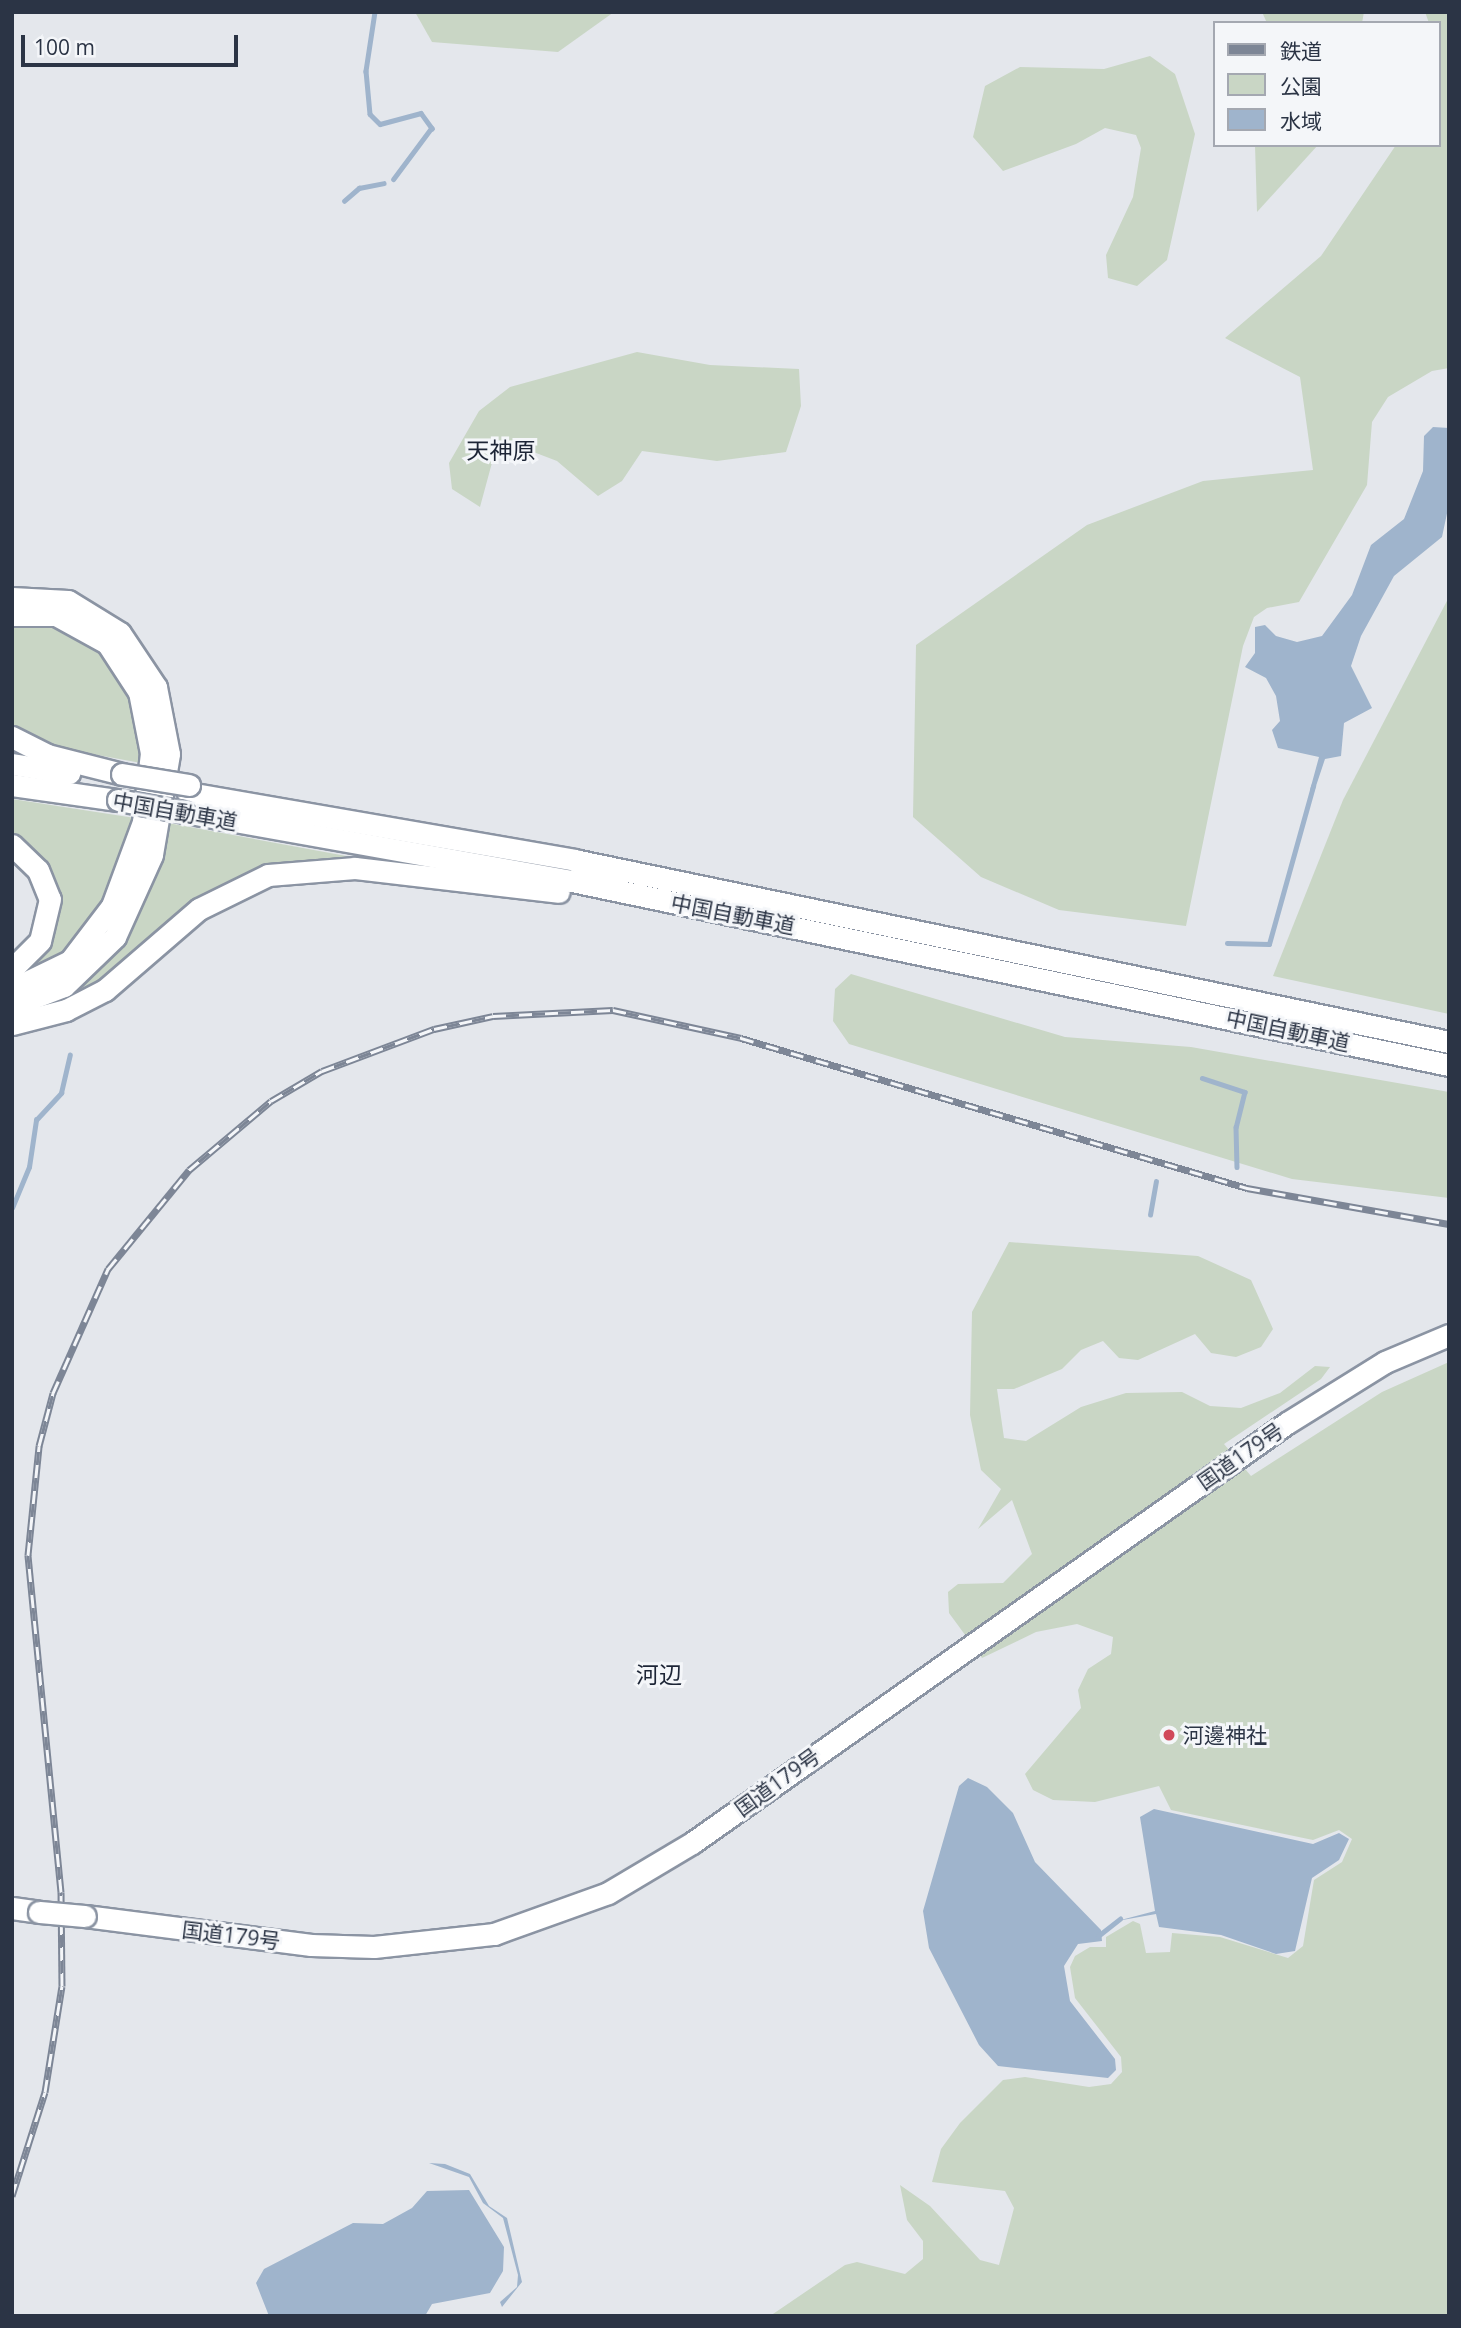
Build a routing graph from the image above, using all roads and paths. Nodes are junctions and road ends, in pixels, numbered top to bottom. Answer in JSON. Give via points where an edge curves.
{"nodes":[{"id":1,"x":12,"y":598,"type":"edge"},
{"id":2,"x":12,"y":615,"type":"edge"},
{"id":3,"x":12,"y":737,"type":"edge"},
{"id":4,"x":12,"y":764,"type":"edge"},
{"id":5,"x":12,"y":785,"type":"edge"},
{"id":6,"x":120,"y":785,"type":"junction"},
{"id":7,"x":187,"y":797,"type":"junction"},
{"id":8,"x":12,"y":845,"type":"edge"},
{"id":9,"x":721,"y":912,"type":"junction"},
{"id":10,"x":12,"y":969,"type":"edge"},
{"id":11,"x":12,"y":989,"type":"edge"},
{"id":12,"x":12,"y":1006,"type":"edge"},
{"id":13,"x":12,"y":1024,"type":"edge"},
{"id":14,"x":1449,"y":1042,"type":"edge"},
{"id":15,"x":1449,"y":1065,"type":"edge"},
{"id":16,"x":1449,"y":1335,"type":"edge"},
{"id":17,"x":12,"y":1908,"type":"edge"}],
"edges":[{"from":1,"to":12,"type":"highway","via":[[68,601],[120,633],[156,687],[169,754],[152,855],[115,937],[64,986]]},
{"from":2,"to":11,"type":"highway","via":[[56,615],[107,643],[139,692],[151,753],[143,822],[106,918],[70,961]]},
{"from":3,"to":6,"type":"highway"},
{"from":4,"to":6,"type":"highway","name":"中国自動車道"},
{"from":5,"to":6,"type":"highway","name":"中国自動車道"},
{"from":6,"to":7,"type":"highway","name":"中国自動車道"},
{"from":7,"to":9,"type":"highway","name":"中国自動車道"},
{"from":7,"to":14,"type":"highway","name":"中国自動車道","via":[[402,829],[951,935]]},
{"from":8,"to":10,"type":"highway","via":[[38,870],[50,899],[40,942]]},
{"from":9,"to":13,"type":"highway","via":[[355,868],[288,871],[215,898],[86,1001]]},
{"from":9,"to":15,"type":"highway","name":"中国自動車道"},
{"from":16,"to":17,"type":"highway","name":"国道179号","bridge":true,"via":[[1385,1362],[1287,1423],[692,1843],[597,1898],[494,1934],[374,1947],[311,1945]]}]}
